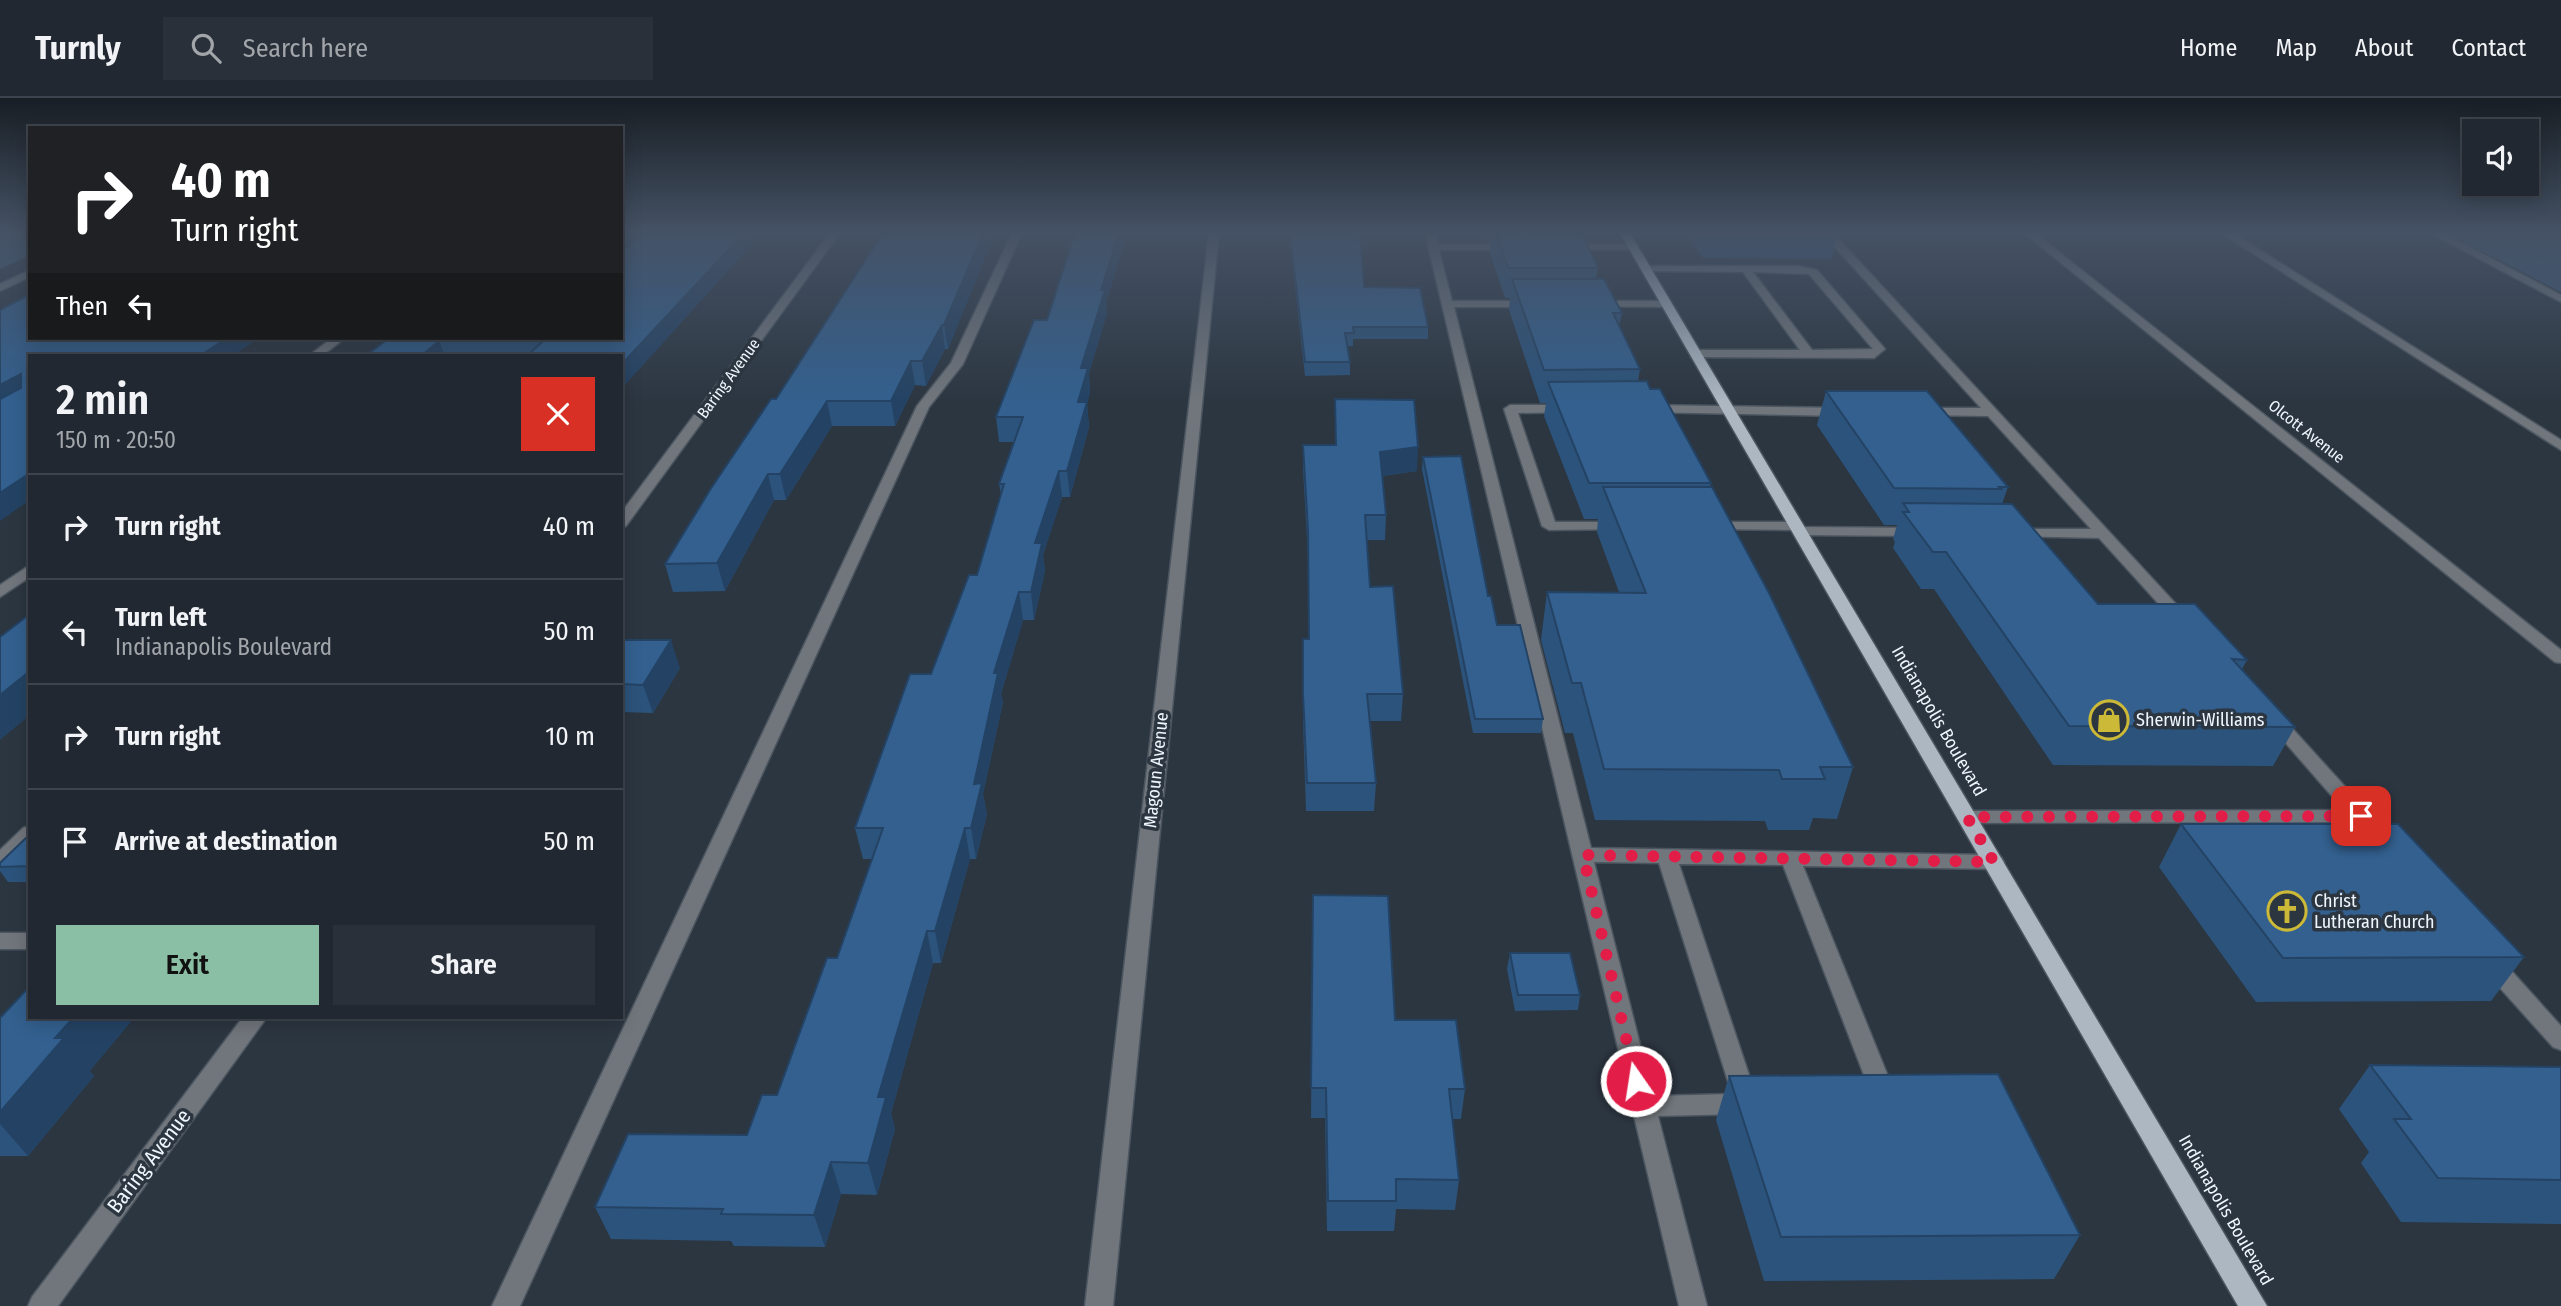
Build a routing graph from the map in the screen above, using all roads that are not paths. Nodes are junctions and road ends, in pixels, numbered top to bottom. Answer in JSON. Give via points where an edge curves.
{"nodes":[{"id":1,"x":793,"y":289,"type":"edge"},
{"id":2,"x":991,"y":289,"type":"edge"},
{"id":3,"x":1208,"y":289,"type":"edge"},
{"id":4,"x":1443,"y":289,"type":"edge"},
{"id":5,"x":1657,"y":289,"type":"edge"},
{"id":6,"x":1761,"y":289,"type":"edge"},
{"id":7,"x":1828,"y":289,"type":"edge"},
{"id":8,"x":1879,"y":289,"type":"edge"},
{"id":9,"x":2100,"y":289,"type":"edge"},
{"id":10,"x":2315,"y":289,"type":"edge"},
{"id":11,"x":2543,"y":289,"type":"edge"},
{"id":12,"x":2561,"y":299,"type":"edge"},
{"id":13,"x":1447,"y":304,"type":"junction"},
{"id":14,"x":1543,"y":304,"type":"edge"},
{"id":15,"x":1584,"y":304,"type":"edge"},
{"id":16,"x":1666,"y":304,"type":"junction"},
{"id":17,"x":336,"y":340,"type":"edge"},
{"id":18,"x":317,"y":354,"type":"edge"},
{"id":19,"x":1695,"y":354,"type":"junction"},
{"id":20,"x":1809,"y":354,"type":"junction"},
{"id":21,"x":1727,"y":408,"type":"junction"},
{"id":22,"x":1578,"y":409,"type":"edge"},
{"id":23,"x":1632,"y":409,"type":"edge"},
{"id":24,"x":1859,"y":412,"type":"edge"},
{"id":25,"x":1912,"y":412,"type":"edge"},
{"id":26,"x":1991,"y":412,"type":"junction"},
{"id":27,"x":2561,"y":446,"type":"edge"},
{"id":28,"x":623,"y":520,"type":"edge"},
{"id":29,"x":1631,"y":526,"type":"edge"},
{"id":30,"x":1686,"y":526,"type":"edge"},
{"id":31,"x":1798,"y":528,"type":"junction"},
{"id":32,"x":1937,"y":532,"type":"edge"},
{"id":33,"x":1993,"y":533,"type":"edge"},
{"id":34,"x":2103,"y":534,"type":"junction"},
{"id":35,"x":28,"y":571,"type":"edge"},
{"id":36,"x":0,"y":592,"type":"edge"},
{"id":37,"x":2197,"y":635,"type":"edge"},
{"id":38,"x":2561,"y":658,"type":"edge"},
{"id":39,"x":2263,"y":707,"type":"edge"},
{"id":40,"x":2361,"y":816,"type":"junction"},
{"id":41,"x":1967,"y":817,"type":"junction"},
{"id":42,"x":28,"y":835,"type":"edge"},
{"id":43,"x":1583,"y":855,"type":"junction"},
{"id":44,"x":1667,"y":856,"type":"junction"},
{"id":45,"x":2397,"y":857,"type":"edge"},
{"id":46,"x":1790,"y":858,"type":"junction"},
{"id":47,"x":0,"y":862,"type":"edge"},
{"id":48,"x":1994,"y":862,"type":"junction"},
{"id":49,"x":0,"y":941,"type":"edge"},
{"id":50,"x":28,"y":942,"type":"edge"},
{"id":51,"x":2479,"y":949,"type":"edge"},
{"id":52,"x":255,"y":1019,"type":"edge"},
{"id":53,"x":2561,"y":1041,"type":"edge"},
{"id":54,"x":1861,"y":1103,"type":"edge"},
{"id":55,"x":1746,"y":1104,"type":"junction"},
{"id":56,"x":1772,"y":1104,"type":"edge"},
{"id":57,"x":1642,"y":1106,"type":"junction"},
{"id":58,"x":42,"y":1306,"type":"edge"},
{"id":59,"x":506,"y":1306,"type":"edge"},
{"id":60,"x":1098,"y":1306,"type":"edge"},
{"id":61,"x":1693,"y":1306,"type":"edge"},
{"id":62,"x":2253,"y":1306,"type":"edge"}],
"edges":[{"from":1,"to":28,"type":"street","name":"Baring Avenue"},
{"from":2,"to":59,"type":"street","via":[[957,365],[923,406]]},
{"from":3,"to":60,"type":"street","name":"Magoun Avenue"},
{"from":4,"to":13,"type":"street"},
{"from":5,"to":16,"type":"main road","name":"Indianapolis Boulevard"},
{"from":6,"to":20,"type":"street"},
{"from":7,"to":20,"type":"street","via":[[1879,349],[1874,354]]},
{"from":8,"to":26,"type":"street"},
{"from":9,"to":38,"type":"street","name":"Olcott Avenue"},
{"from":10,"to":27,"type":"street"},
{"from":11,"to":12,"type":"street"},
{"from":13,"to":14,"type":"street"},
{"from":13,"to":43,"type":"street"},
{"from":15,"to":16,"type":"street"},
{"from":16,"to":19,"type":"main road","name":"Indianapolis Boulevard"},
{"from":17,"to":18,"type":"street"},
{"from":19,"to":20,"type":"street"},
{"from":19,"to":21,"type":"main road","name":"Indianapolis Boulevard"},
{"from":21,"to":23,"type":"street"},
{"from":21,"to":24,"type":"street"},
{"from":21,"to":31,"type":"main road","name":"Indianapolis Boulevard"},
{"from":22,"to":29,"type":"street","via":[[1510,409],[1549,526]]},
{"from":25,"to":26,"type":"street"},
{"from":26,"to":34,"type":"street"},
{"from":30,"to":31,"type":"street"},
{"from":31,"to":32,"type":"street"},
{"from":31,"to":41,"type":"main road","name":"Indianapolis Boulevard"},
{"from":33,"to":34,"type":"street"},
{"from":34,"to":37,"type":"street"},
{"from":35,"to":36,"type":"street"},
{"from":39,"to":40,"type":"street"},
{"from":40,"to":41,"type":"street"},
{"from":40,"to":45,"type":"street"},
{"from":41,"to":48,"type":"main road","name":"Indianapolis Boulevard"},
{"from":42,"to":47,"type":"street"},
{"from":43,"to":44,"type":"street"},
{"from":43,"to":57,"type":"street"},
{"from":44,"to":46,"type":"street"},
{"from":44,"to":55,"type":"street"},
{"from":46,"to":48,"type":"street"},
{"from":46,"to":54,"type":"street","via":[[1887,1103]]},
{"from":48,"to":62,"type":"main road","name":"Indianapolis Boulevard"},
{"from":49,"to":50,"type":"street"},
{"from":51,"to":53,"type":"street"},
{"from":52,"to":58,"type":"street","name":"Baring Avenue"},
{"from":55,"to":56,"type":"street"},
{"from":55,"to":57,"type":"street"},
{"from":57,"to":61,"type":"street"}]}
